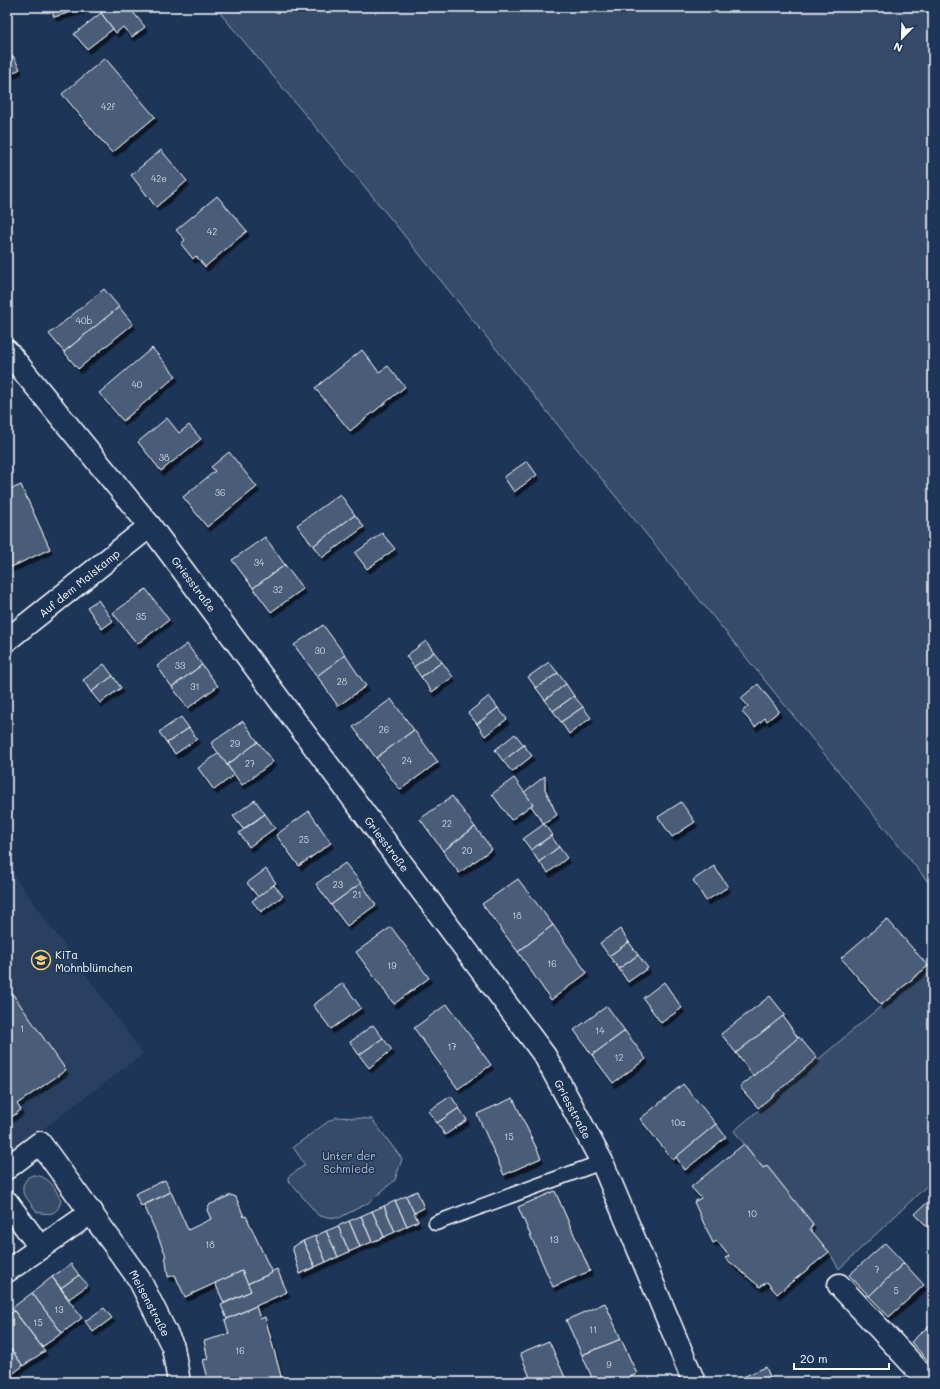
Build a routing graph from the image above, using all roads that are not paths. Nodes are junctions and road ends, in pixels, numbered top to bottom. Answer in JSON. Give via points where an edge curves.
{"nodes":[{"id":1,"x":7,"y":351,"type":"edge"},
{"id":2,"x":150,"y":526,"type":"junction"},
{"id":3,"x":7,"y":640,"type":"edge"},
{"id":4,"x":602,"y":1162,"type":"junction"},
{"id":5,"x":7,"y":1168,"type":"edge"},
{"id":6,"x":7,"y":1202,"type":"edge"},
{"id":7,"x":92,"y":1212,"type":"junction"},
{"id":8,"x":436,"y":1223,"type":"dead end"},
{"id":9,"x":40,"y":1247,"type":"junction"},
{"id":10,"x":7,"y":1271,"type":"edge"},
{"id":11,"x":839,"y":1285,"type":"dead end"},
{"id":12,"x":179,"y":1382,"type":"edge"},
{"id":13,"x":694,"y":1382,"type":"edge"},
{"id":14,"x":929,"y":1382,"type":"edge"}],
"edges":[{"from":1,"to":2,"type":"street","name":"Griesstraße"},
{"from":2,"to":3,"type":"street","name":"Auf dem Maiskamp"},
{"from":2,"to":4,"type":"street","name":"Griesstraße","via":[[545,1056]]},
{"from":4,"to":8,"type":"lane"},
{"from":4,"to":13,"type":"street","name":"Griesstraße"},
{"from":5,"to":7,"type":"street","name":"Meisenstraße","via":[[40,1143]]},
{"from":6,"to":9,"type":"street"},
{"from":7,"to":9,"type":"street"},
{"from":7,"to":12,"type":"street","name":"Meisenstraße","via":[[139,1279],[173,1347]]},
{"from":9,"to":10,"type":"street"},
{"from":11,"to":14,"type":"street"}]}
